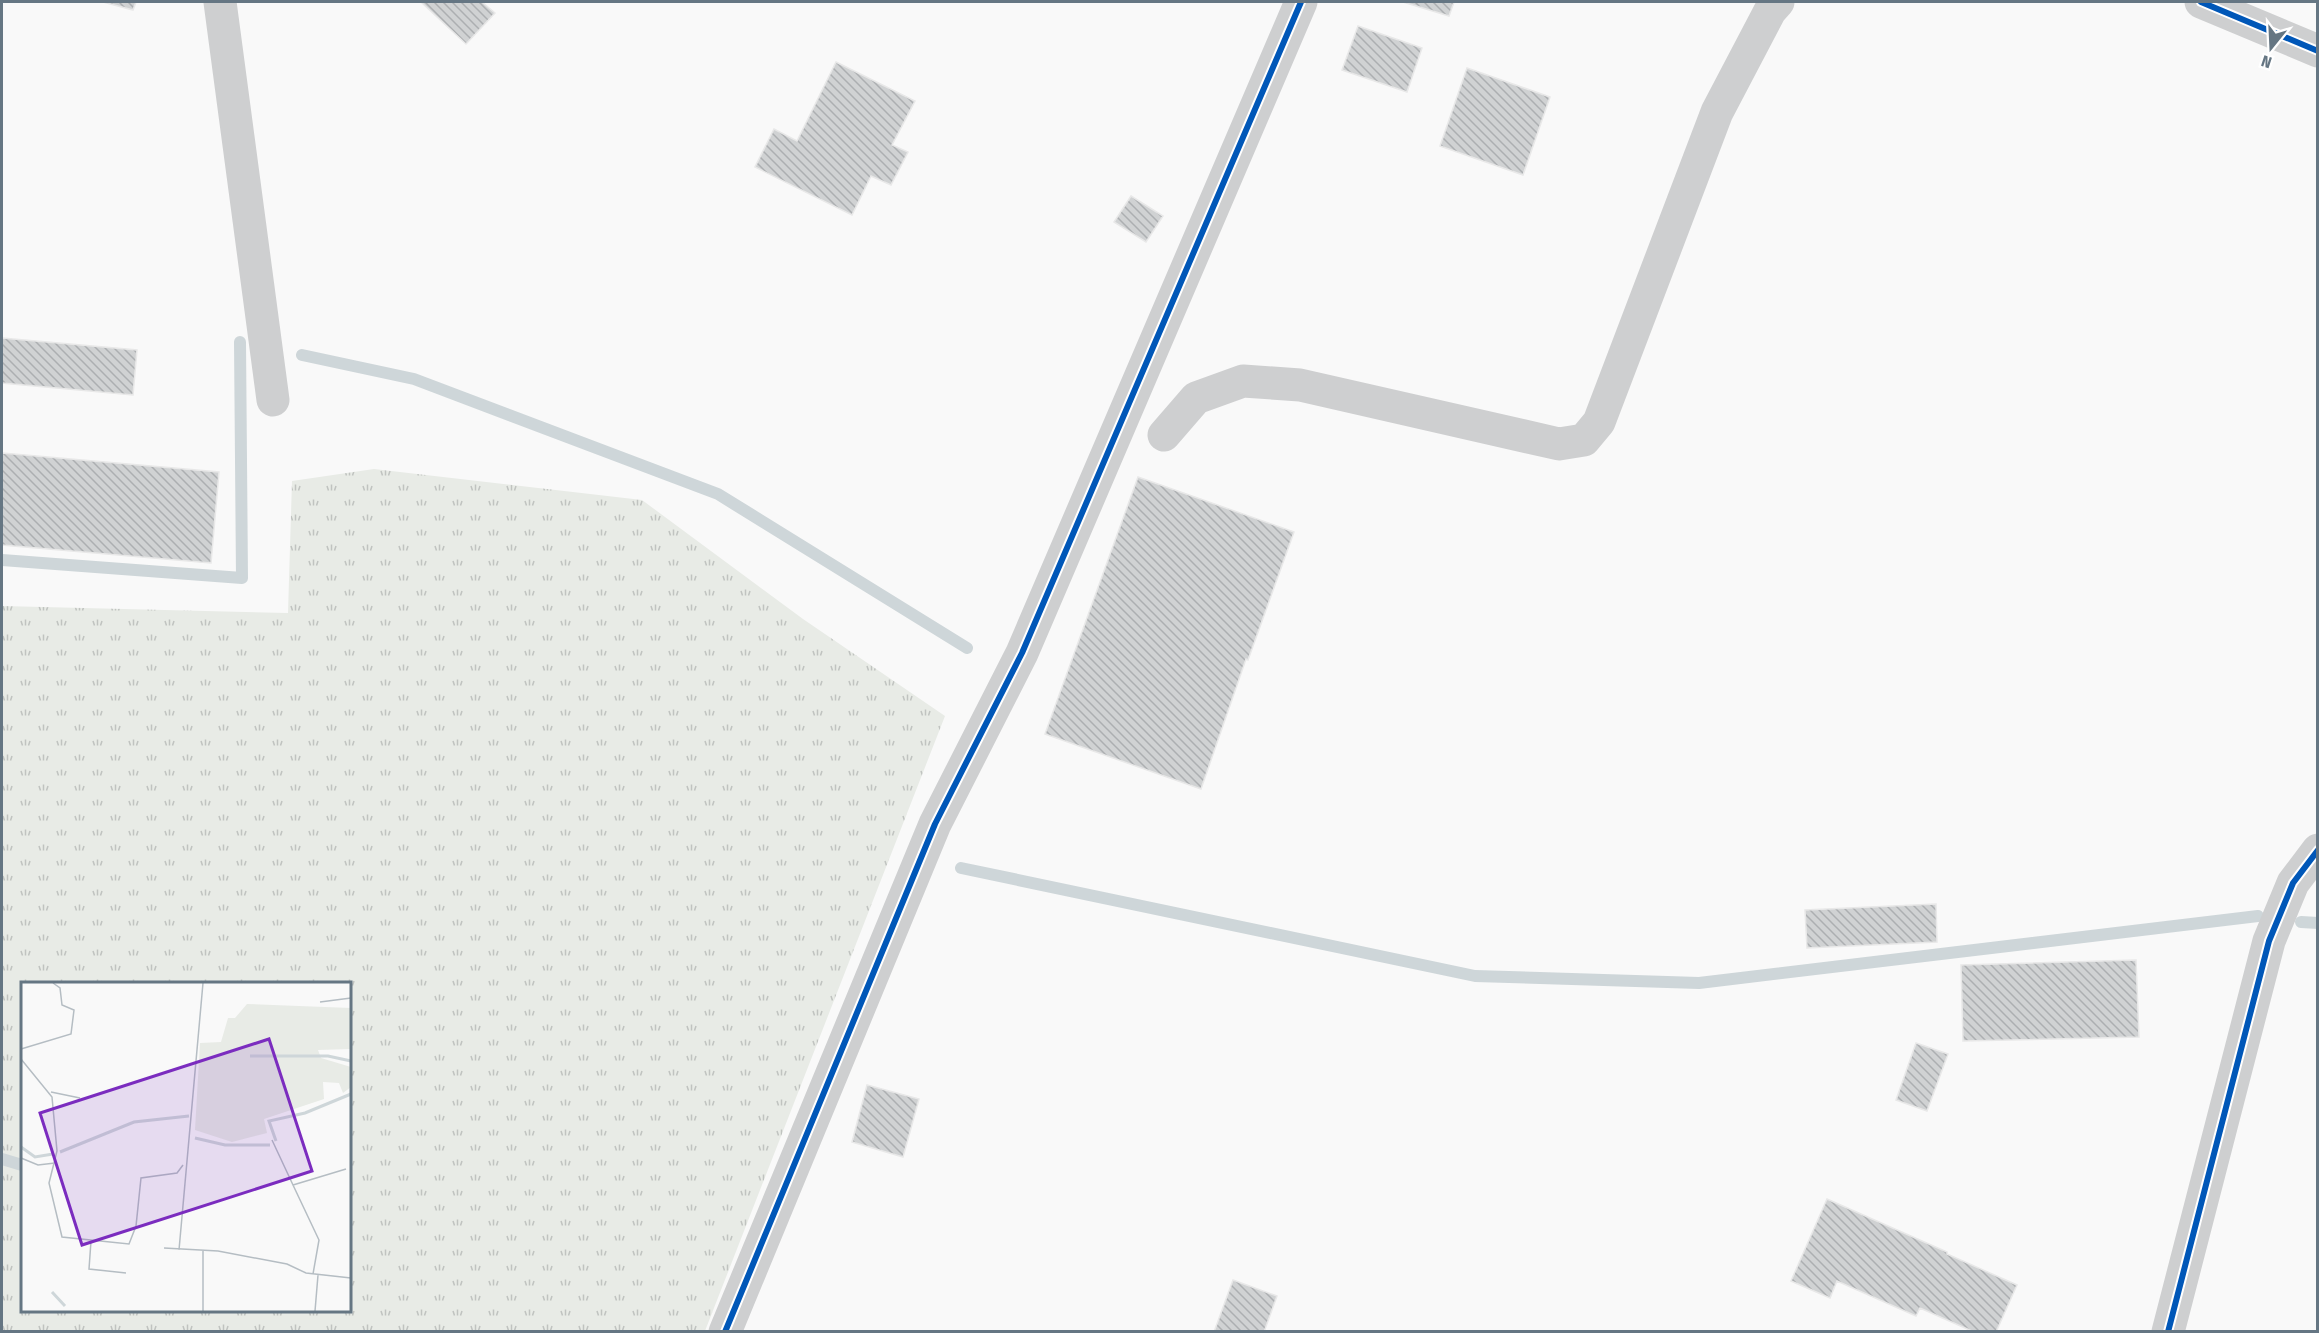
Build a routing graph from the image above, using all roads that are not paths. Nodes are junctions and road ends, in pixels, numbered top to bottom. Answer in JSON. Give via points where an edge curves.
{"nodes":[{"id":1,"x":220,"y":2,"type":"edge"},
{"id":2,"x":1301,"y":2,"type":"edge"},
{"id":3,"x":1778,"y":2,"type":"edge"},
{"id":4,"x":2219,"y":5,"type":"edge"},
{"id":5,"x":2318,"y":51,"type":"edge"},
{"id":6,"x":273,"y":400,"type":"dead end"},
{"id":7,"x":1164,"y":435,"type":"dead end"},
{"id":8,"x":2318,"y":850,"type":"edge"},
{"id":9,"x":725,"y":1332,"type":"edge"},
{"id":10,"x":2168,"y":1332,"type":"edge"}],
"edges":[{"from":1,"to":6,"type":"street"},
{"from":2,"to":9,"type":"street","via":[[1022,653],[935,824]]},
{"from":3,"to":7,"type":"street","via":[[1717,112],[1599,422],[1584,441],[1559,444],[1300,385],[1243,381],[1196,398]]},
{"from":4,"to":5,"type":"street"},
{"from":8,"to":10,"type":"street","via":[[2293,883],[2269,941]]}]}
